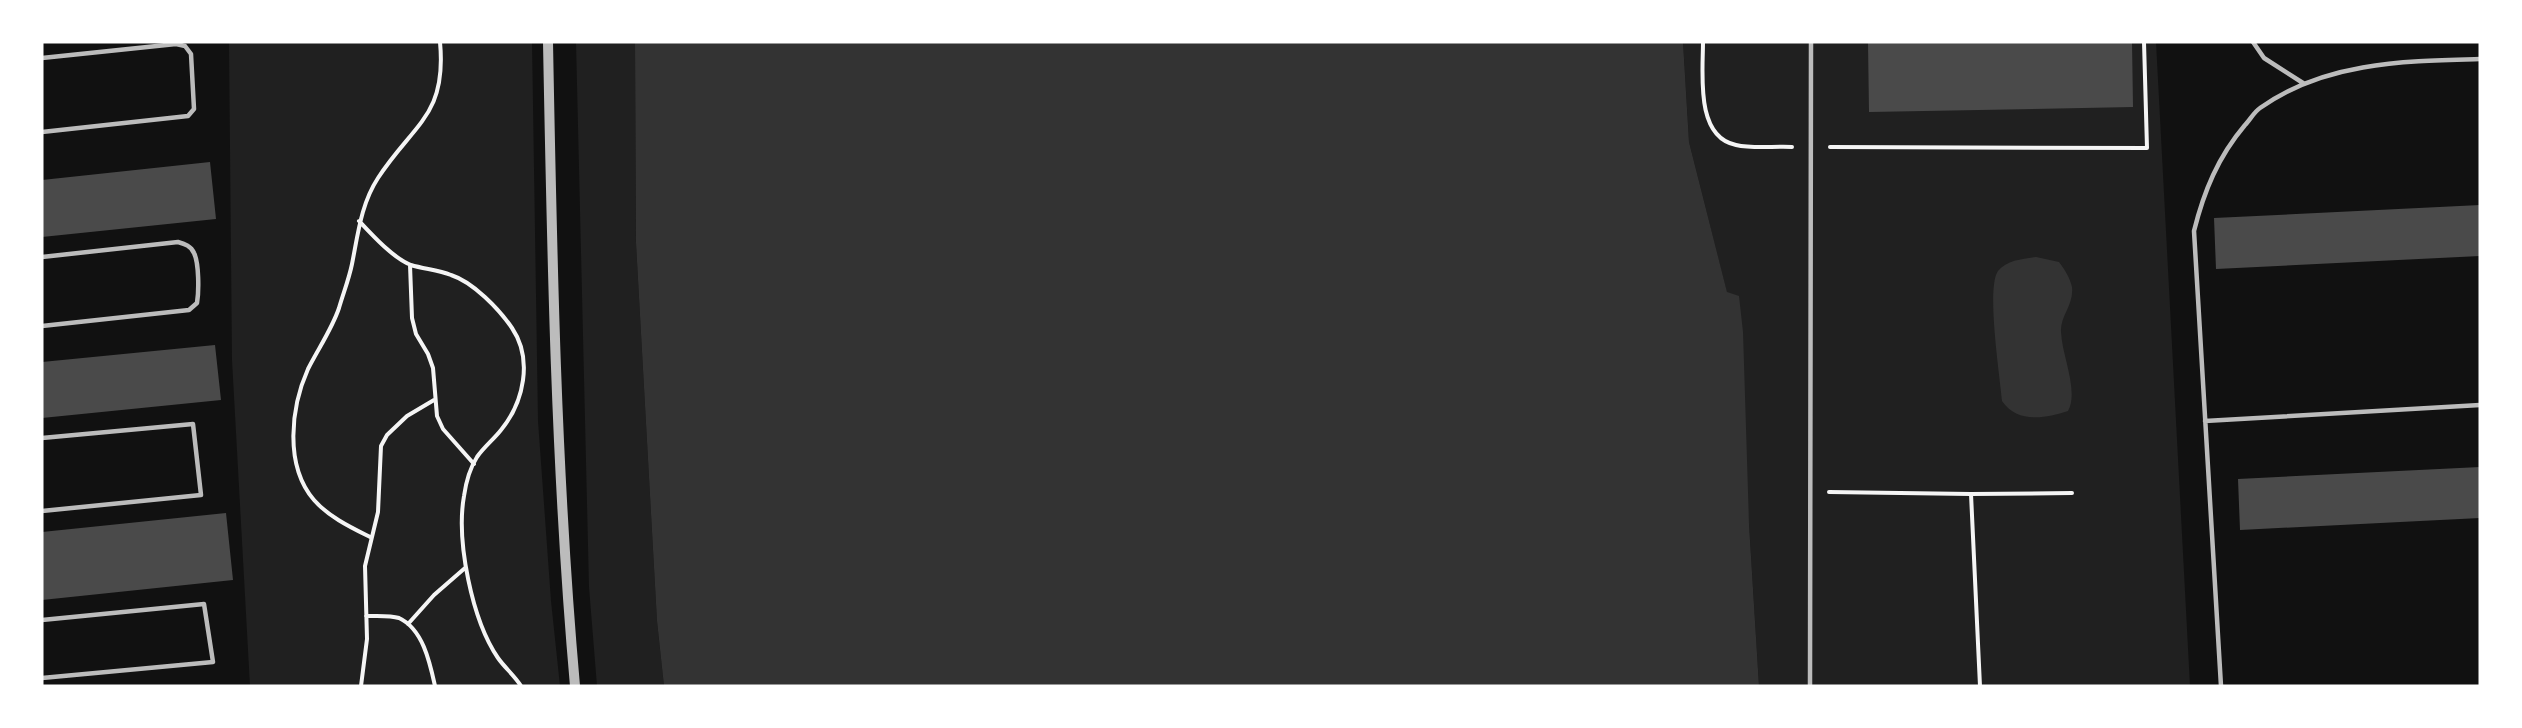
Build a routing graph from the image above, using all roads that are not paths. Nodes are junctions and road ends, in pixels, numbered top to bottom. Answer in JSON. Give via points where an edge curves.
{"nodes":[{"id":1,"x":548,"y":42,"type":"edge"},
{"id":2,"x":1811,"y":42,"type":"edge"},
{"id":3,"x":2253,"y":42,"type":"edge"},
{"id":4,"x":42,"y":58,"type":"edge"},
{"id":5,"x":2480,"y":58,"type":"edge"},
{"id":6,"x":2303,"y":83,"type":"junction"},
{"id":7,"x":42,"y":132,"type":"edge"},
{"id":8,"x":42,"y":256,"type":"edge"},
{"id":9,"x":42,"y":326,"type":"edge"},
{"id":10,"x":2480,"y":405,"type":"edge"},
{"id":11,"x":2205,"y":421,"type":"junction"},
{"id":12,"x":42,"y":438,"type":"edge"},
{"id":13,"x":42,"y":511,"type":"edge"},
{"id":14,"x":42,"y":620,"type":"edge"},
{"id":15,"x":42,"y":678,"type":"edge"},
{"id":16,"x":575,"y":686,"type":"edge"},
{"id":17,"x":1810,"y":686,"type":"edge"},
{"id":18,"x":2221,"y":686,"type":"edge"}],
"edges":[{"from":1,"to":16,"type":"street","via":[[554,359]]},
{"from":2,"to":17,"type":"lane"},
{"from":3,"to":6,"type":"lane","via":[[2264,58]]},
{"from":4,"to":7,"type":"lane","via":[[185,46],[190,54],[194,109],[188,116]]},
{"from":5,"to":6,"type":"lane","via":[[2362,66]]},
{"from":6,"to":11,"type":"lane","via":[[2258,109],[2227,147],[2204,194],[2194,231]]},
{"from":8,"to":9,"type":"lane","via":[[188,244],[194,252],[199,293],[197,303],[189,310]]},
{"from":10,"to":11,"type":"lane"},
{"from":11,"to":18,"type":"lane"},
{"from":12,"to":13,"type":"lane","via":[[193,424],[201,495]]},
{"from":14,"to":15,"type":"lane","via":[[204,604],[213,662]]}]}
